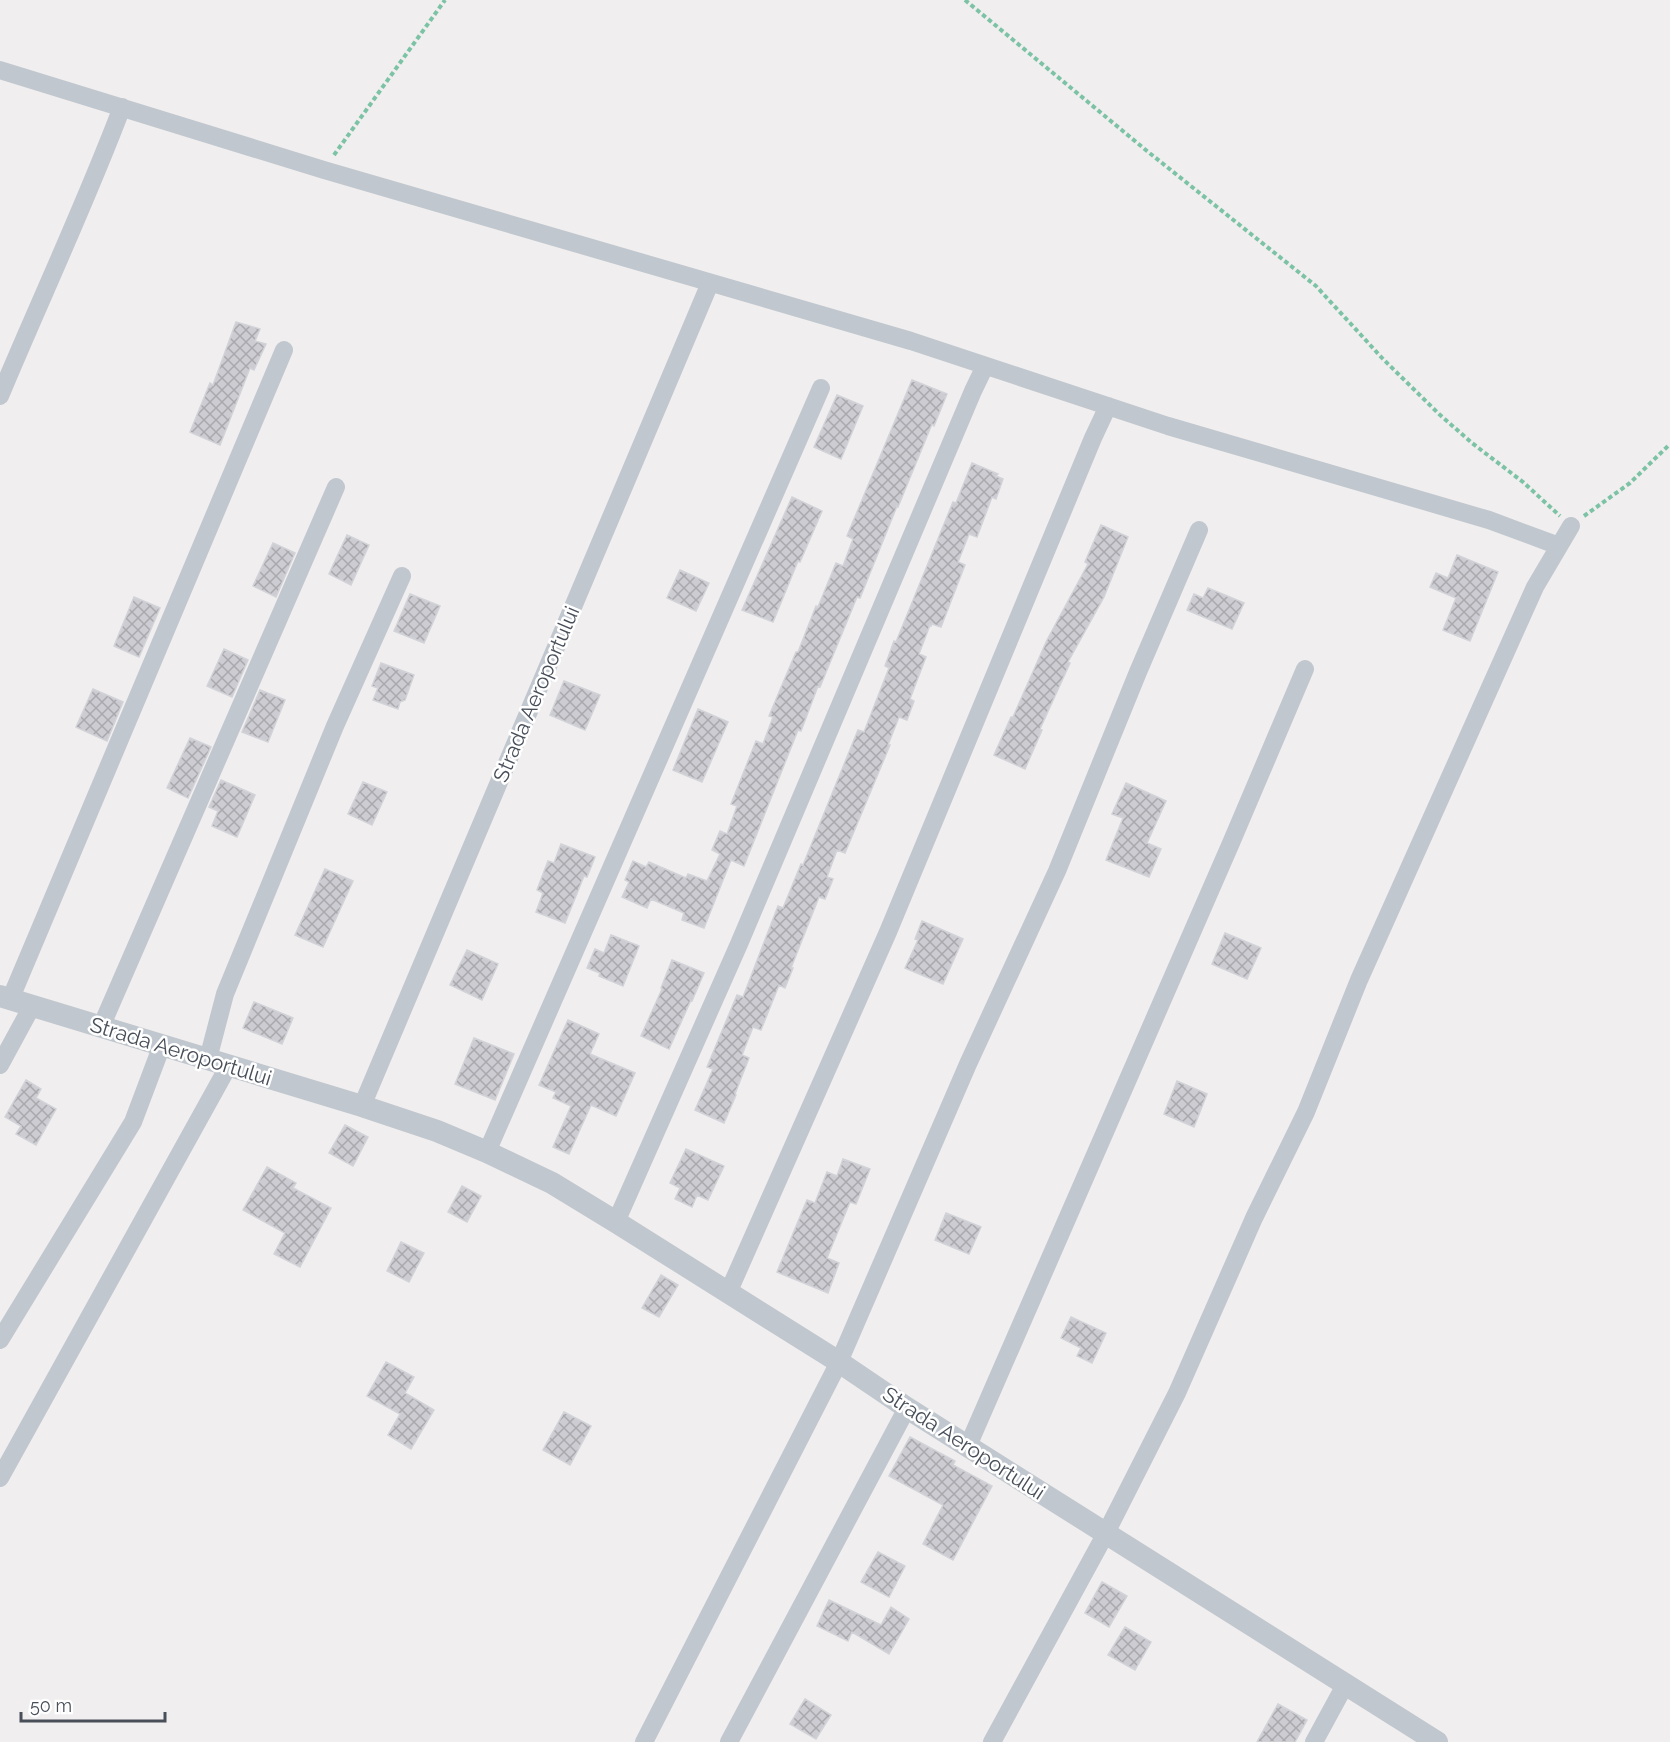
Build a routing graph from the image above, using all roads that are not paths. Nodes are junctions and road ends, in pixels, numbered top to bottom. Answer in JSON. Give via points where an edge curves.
{"nodes":[{"id":1,"x":0,"y":70,"type":"edge"},
{"id":2,"x":122,"y":107,"type":"junction"},
{"id":3,"x":710,"y":283,"type":"junction"},
{"id":4,"x":284,"y":350,"type":"dead end"},
{"id":5,"x":985,"y":366,"type":"junction"},
{"id":6,"x":821,"y":388,"type":"dead end"},
{"id":7,"x":0,"y":396,"type":"edge"},
{"id":8,"x":1107,"y":406,"type":"junction"},
{"id":9,"x":336,"y":487,"type":"dead end"},
{"id":10,"x":1571,"y":526,"type":"road end"},
{"id":11,"x":1199,"y":530,"type":"dead end"},
{"id":12,"x":1559,"y":546,"type":"junction"},
{"id":13,"x":402,"y":576,"type":"dead end"},
{"id":14,"x":1305,"y":669,"type":"dead end"},
{"id":15,"x":5,"y":998,"type":"edge"},
{"id":16,"x":32,"y":1006,"type":"junction"},
{"id":17,"x":101,"y":1027,"type":"junction"},
{"id":18,"x":162,"y":1045,"type":"junction"},
{"id":19,"x":219,"y":1062,"type":"junction"},
{"id":20,"x":0,"y":1065,"type":"edge"},
{"id":21,"x":362,"y":1106,"type":"junction"},
{"id":22,"x":487,"y":1152,"type":"junction"},
{"id":23,"x":616,"y":1222,"type":"junction"},
{"id":24,"x":728,"y":1293,"type":"junction"},
{"id":25,"x":0,"y":1340,"type":"edge"},
{"id":26,"x":839,"y":1362,"type":"junction"},
{"id":27,"x":906,"y":1408,"type":"junction"},
{"id":28,"x":968,"y":1446,"type":"junction"},
{"id":29,"x":0,"y":1479,"type":"edge"},
{"id":30,"x":1106,"y":1533,"type":"junction"},
{"id":31,"x":1345,"y":1685,"type":"junction"},
{"id":32,"x":644,"y":1742,"type":"edge"},
{"id":33,"x":729,"y":1742,"type":"edge"},
{"id":34,"x":992,"y":1742,"type":"edge"},
{"id":35,"x":1314,"y":1742,"type":"edge"},
{"id":36,"x":1437,"y":1742,"type":"edge"}],
"edges":[{"from":1,"to":2,"type":"street"},
{"from":2,"to":3,"type":"street"},
{"from":2,"to":7,"type":"street","via":[[73,231]]},
{"from":3,"to":5,"type":"street"},
{"from":3,"to":21,"type":"street","name":"Strada Aeroportului"},
{"from":4,"to":15,"type":"street"},
{"from":5,"to":8,"type":"street"},
{"from":5,"to":23,"type":"street","via":[[739,945]]},
{"from":6,"to":22,"type":"street"},
{"from":8,"to":12,"type":"street","via":[[1489,520]]},
{"from":8,"to":24,"type":"street","via":[[888,932]]},
{"from":9,"to":17,"type":"street"},
{"from":10,"to":12,"type":"street"},
{"from":11,"to":26,"type":"street","via":[[1057,871],[968,1064]]},
{"from":12,"to":30,"type":"street","via":[[1530,598],[1359,980],[1306,1112],[1254,1218],[1177,1393]]},
{"from":13,"to":19,"type":"street","via":[[335,726],[225,994]]},
{"from":14,"to":28,"type":"street"},
{"from":15,"to":16,"type":"street","name":"Strada Aeroportului"},
{"from":16,"to":17,"type":"street","name":"Strada Aeroportului"},
{"from":16,"to":20,"type":"street"},
{"from":17,"to":18,"type":"street","name":"Strada Aeroportului"},
{"from":18,"to":19,"type":"street","name":"Strada Aeroportului"},
{"from":18,"to":25,"type":"street","via":[[133,1122]]},
{"from":19,"to":21,"type":"street","name":"Strada Aeroportului"},
{"from":19,"to":29,"type":"street"},
{"from":21,"to":22,"type":"street","name":"Strada Aeroportului"},
{"from":22,"to":23,"type":"street","name":"Strada Aeroportului","via":[[552,1183]]},
{"from":23,"to":24,"type":"street","name":"Strada Aeroportului"},
{"from":24,"to":26,"type":"street","name":"Strada Aeroportului"},
{"from":26,"to":27,"type":"street","name":"Strada Aeroportului"},
{"from":26,"to":32,"type":"street"},
{"from":27,"to":28,"type":"street","name":"Strada Aeroportului"},
{"from":27,"to":33,"type":"street"},
{"from":28,"to":30,"type":"street","name":"Strada Aeroportului"},
{"from":30,"to":31,"type":"street","name":"Strada Aeroportului"},
{"from":30,"to":34,"type":"street"},
{"from":31,"to":35,"type":"street"},
{"from":31,"to":36,"type":"street","name":"Strada Aeroportului"}]}
